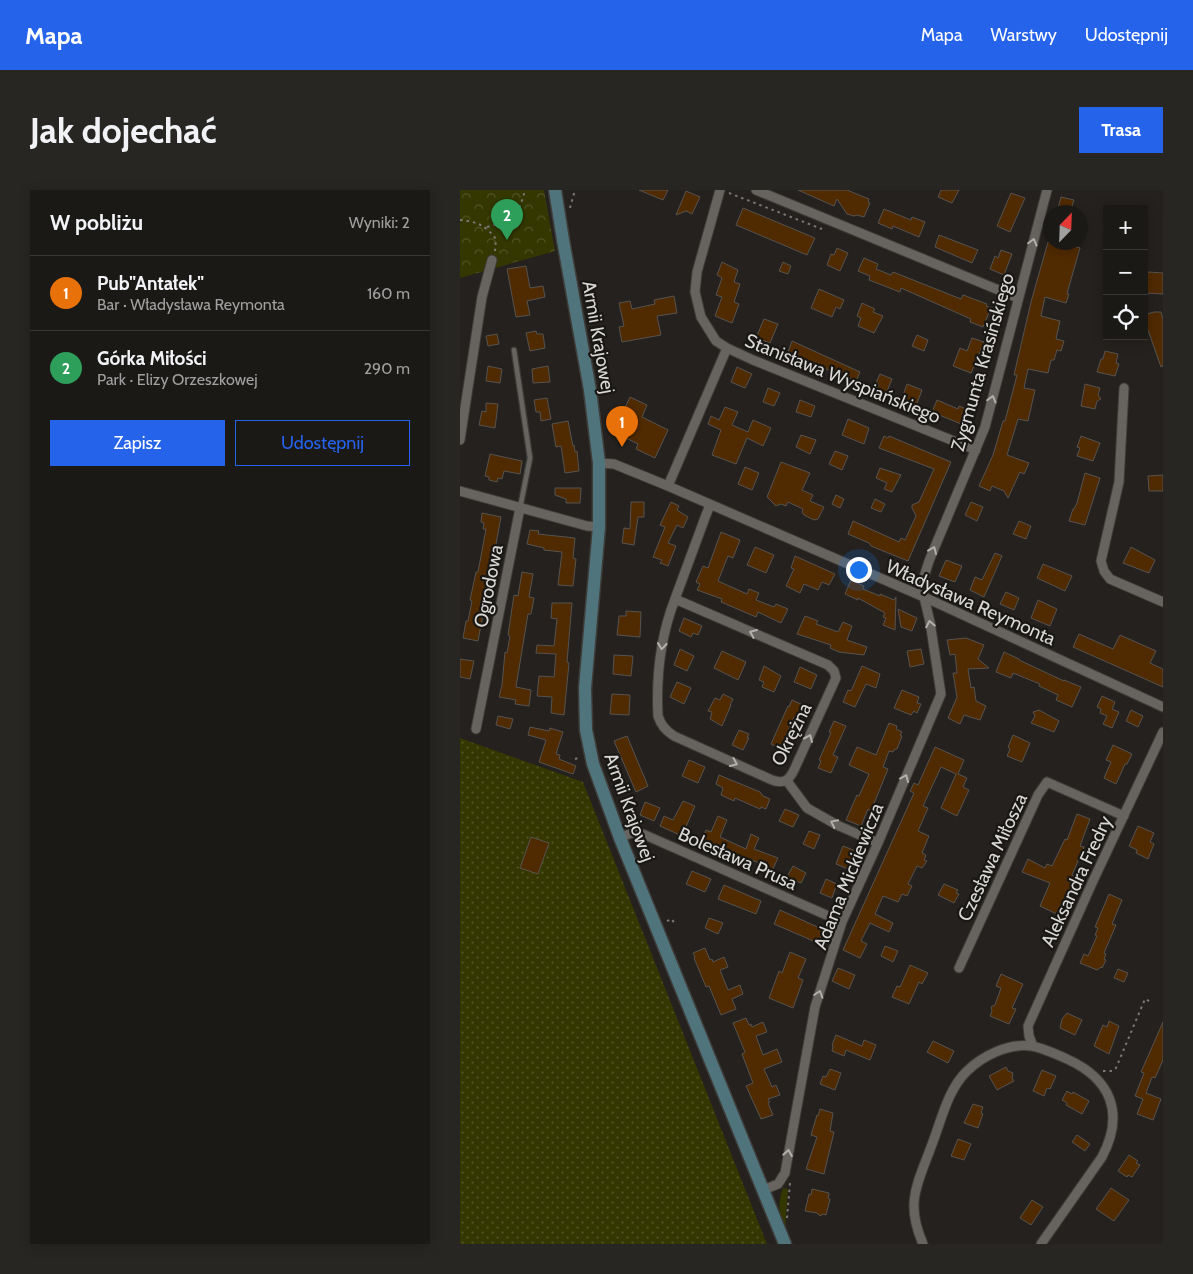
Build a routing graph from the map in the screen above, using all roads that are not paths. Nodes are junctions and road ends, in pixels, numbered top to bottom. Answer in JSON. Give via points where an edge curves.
{"nodes":[{"id":1,"x":555,"y":190,"type":"edge"},
{"id":2,"x":564,"y":190,"type":"edge"},
{"id":3,"x":756,"y":190,"type":"edge"},
{"id":4,"x":1047,"y":190,"type":"edge"},
{"id":5,"x":722,"y":191,"type":"edge"},
{"id":6,"x":558,"y":208,"type":"junction"},
{"id":7,"x":492,"y":260,"type":"road end"},
{"id":8,"x":1018,"y":298,"type":"junction"},
{"id":9,"x":727,"y":348,"type":"junction"},
{"id":10,"x":514,"y":350,"type":"dead end"},
{"id":11,"x":1124,"y":388,"type":"dead end"},
{"id":12,"x":460,"y":440,"type":"edge"},
{"id":13,"x":976,"y":450,"type":"junction"},
{"id":14,"x":599,"y":463,"type":"junction"},
{"id":15,"x":668,"y":486,"type":"junction"},
{"id":16,"x":460,"y":492,"type":"edge"},
{"id":17,"x":710,"y":505,"type":"junction"},
{"id":18,"x":520,"y":508,"type":"junction"},
{"id":19,"x":599,"y":528,"type":"junction"},
{"id":20,"x":924,"y":597,"type":"junction"},
{"id":21,"x":675,"y":599,"type":"junction"},
{"id":22,"x":1163,"y":602,"type":"edge"},
{"id":23,"x":1163,"y":707,"type":"edge"},
{"id":24,"x":476,"y":729,"type":"dead end"},
{"id":25,"x":1163,"y":732,"type":"edge"},
{"id":26,"x":787,"y":781,"type":"junction"},
{"id":27,"x":1124,"y":816,"type":"junction"},
{"id":28,"x":620,"y":838,"type":"junction"},
{"id":29,"x":878,"y":843,"type":"junction"},
{"id":30,"x":842,"y":922,"type":"junction"},
{"id":31,"x":959,"y":968,"type":"dead end"},
{"id":32,"x":1033,"y":1046,"type":"junction"},
{"id":33,"x":763,"y":1190,"type":"junction"},
{"id":34,"x":785,"y":1244,"type":"edge"},
{"id":35,"x":923,"y":1244,"type":"edge"},
{"id":36,"x":1041,"y":1244,"type":"edge"}],
"edges":[{"from":1,"to":6,"type":"street","name":"Armii Krajowej"},
{"from":2,"to":6,"type":"street","name":"Armii Krajowej"},
{"from":3,"to":8,"type":"street"},
{"from":8,"to":4,"type":"street","name":"Zygmunta Krasińskiego","one_way":true},
{"from":5,"to":9,"type":"street","via":[[697,272],[695,292],[701,317],[716,341]]},
{"from":6,"to":14,"type":"street","name":"Armii Krajowej","via":[[590,390]]},
{"from":7,"to":12,"type":"street","via":[[482,297]]},
{"from":13,"to":8,"type":"street","name":"Zygmunta Krasińskiego","one_way":true},
{"from":9,"to":13,"type":"street","name":"Stanisława Wyspiańskiego"},
{"from":9,"to":15,"type":"street","name":"Stanisława Wyspiańskiego"},
{"from":10,"to":18,"type":"lane","via":[[530,458]]},
{"from":11,"to":22,"type":"street","via":[[1119,482],[1101,561],[1110,579]]},
{"from":20,"to":13,"type":"street","name":"Zygmunta Krasińskiego","one_way":true,"via":[[923,580],[928,561]]},
{"from":14,"to":15,"type":"street","name":"Władysława Reymonta","via":[[614,464]]},
{"from":14,"to":19,"type":"street","name":"Armii Krajowej"},
{"from":15,"to":17,"type":"street","name":"Władysława Reymonta"},
{"from":16,"to":18,"type":"street"},
{"from":17,"to":20,"type":"street","name":"Władysława Reymonta"},
{"from":17,"to":21,"type":"street","name":"Okrężna"},
{"from":18,"to":19,"type":"street"},
{"from":18,"to":24,"type":"street","name":"Ogrodowa"},
{"from":19,"to":28,"type":"street","name":"Armii Krajowej","via":[[585,688],[586,722],[595,773]]},
{"from":20,"to":23,"type":"street","name":"Władysława Reymonta"},
{"from":29,"to":20,"type":"street","name":"Adama Mickiewicza","one_way":true,"via":[[941,694]]},
{"from":21,"to":26,"type":"street","name":"Okrężna","one_way":true,"via":[[663,637],[657,707],[660,723],[666,731],[692,744],[772,780]]},
{"from":26,"to":21,"type":"street","name":"Okrężna","one_way":true,"via":[[836,678],[834,671],[828,665]]},
{"from":25,"to":27,"type":"street","name":"Aleksandra Fredry"},
{"from":29,"to":26,"type":"street","one_way":true,"via":[[815,814]]},
{"from":27,"to":31,"type":"street","name":"Czesława Miłosza","via":[[1047,782],[1038,795]]},
{"from":27,"to":32,"type":"street","name":"Aleksandra Fredry","via":[[1028,1026]]},
{"from":28,"to":30,"type":"street","name":"Bolesława Prusa","via":[[631,833],[643,834]]},
{"from":28,"to":33,"type":"street","name":"Armii Krajowej"},
{"from":29,"to":30,"type":"street","name":"Adama Mickiewicza"},
{"from":33,"to":30,"type":"street","name":"Adama Mickiewicza","one_way":true,"via":[[778,1184],[785,1173],[815,1007]]},
{"from":32,"to":35,"type":"street","via":[[1010,1047],[982,1059],[967,1071],[951,1094],[914,1196],[914,1217]]},
{"from":32,"to":36,"type":"street","via":[[1077,1064],[1098,1079],[1110,1100],[1113,1128],[1102,1157]]},
{"from":33,"to":34,"type":"street","name":"Armii Krajowej"}]}
